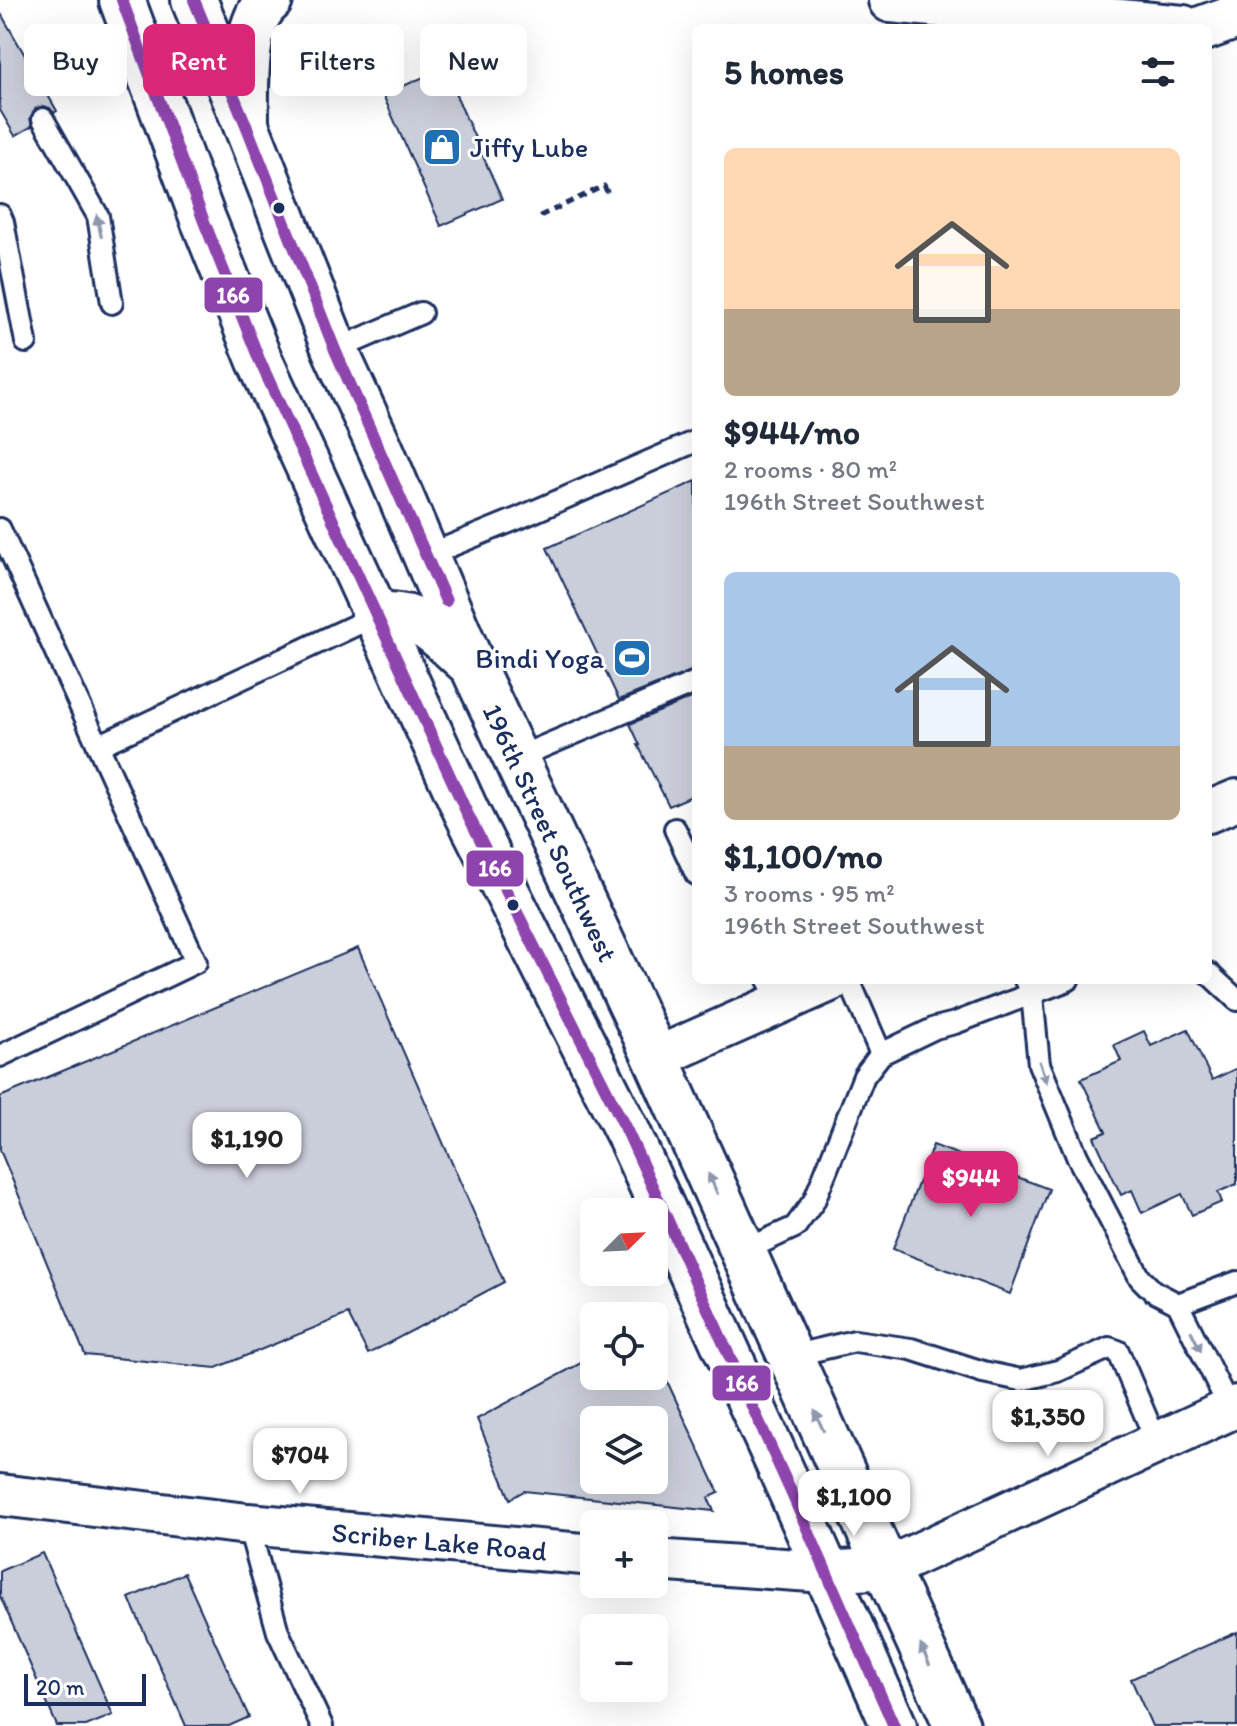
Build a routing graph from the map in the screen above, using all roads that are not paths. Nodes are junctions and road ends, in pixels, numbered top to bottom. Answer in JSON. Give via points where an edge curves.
{"nodes":[{"id":1,"x":122,"y":0,"type":"edge"},
{"id":2,"x":194,"y":0,"type":"edge"},
{"id":3,"x":270,"y":0,"type":"edge"},
{"id":4,"x":891,"y":0,"type":"edge"},
{"id":5,"x":1237,"y":16,"type":"edge"},
{"id":6,"x":1037,"y":21,"type":"edge"},
{"id":7,"x":1100,"y":24,"type":"edge"},
{"id":8,"x":1212,"y":25,"type":"edge"},
{"id":9,"x":43,"y":119,"type":"dead end"},
{"id":10,"x":246,"y":125,"type":"junction"},
{"id":11,"x":0,"y":215,"type":"edge"},
{"id":12,"x":112,"y":303,"type":"dead end"},
{"id":13,"x":421,"y":313,"type":"dead end"},
{"id":14,"x":26,"y":342,"type":"dead end"},
{"id":15,"x":335,"y":350,"type":"junction"},
{"id":16,"x":692,"y":443,"type":"edge"},
{"id":17,"x":0,"y":529,"type":"edge"},
{"id":18,"x":426,"y":556,"type":"junction"},
{"id":19,"x":377,"y":615,"type":"junction"},
{"id":20,"x":473,"y":667,"type":"junction"},
{"id":21,"x":692,"y":684,"type":"edge"},
{"id":22,"x":98,"y":746,"type":"junction"},
{"id":23,"x":516,"y":758,"type":"junction"},
{"id":24,"x":1237,"y":800,"type":"edge"},
{"id":25,"x":1212,"y":810,"type":"edge"},
{"id":26,"x":675,"y":829,"type":"dead end"},
{"id":27,"x":692,"y":865,"type":"edge"},
{"id":28,"x":1212,"y":977,"type":"edge"},
{"id":29,"x":813,"y":984,"type":"edge"},
{"id":30,"x":851,"y":984,"type":"edge"},
{"id":31,"x":1029,"y":988,"type":"edge"},
{"id":32,"x":774,"y":992,"type":"edge"},
{"id":33,"x":1237,"y":1000,"type":"edge"},
{"id":34,"x":566,"y":1010,"type":"junction"},
{"id":35,"x":881,"y":1054,"type":"junction"},
{"id":36,"x":0,"y":1056,"type":"edge"},
{"id":37,"x":656,"y":1058,"type":"junction"},
{"id":38,"x":743,"y":1251,"type":"junction"},
{"id":39,"x":1237,"y":1282,"type":"edge"},
{"id":40,"x":1178,"y":1304,"type":"junction"},
{"id":41,"x":791,"y":1356,"type":"junction"},
{"id":42,"x":1234,"y":1408,"type":"edge"},
{"id":43,"x":1157,"y":1443,"type":"junction"},
{"id":44,"x":0,"y":1495,"type":"edge"},
{"id":45,"x":248,"y":1524,"type":"junction"},
{"id":46,"x":580,"y":1554,"type":"edge"},
{"id":47,"x":668,"y":1561,"type":"edge"},
{"id":48,"x":887,"y":1568,"type":"junction"},
{"id":49,"x":826,"y":1572,"type":"junction"},
{"id":50,"x":322,"y":1726,"type":"edge"},
{"id":51,"x":894,"y":1726,"type":"edge"},
{"id":52,"x":957,"y":1726,"type":"edge"}],
"edges":[{"from":1,"to":19,"type":"main road","via":[[253,345]]},
{"from":2,"to":10,"type":"main road","name":"196th Street Southwest"},
{"from":3,"to":10,"type":"main road","via":[[262,6],[245,68]]},
{"from":4,"to":6,"type":"main road"},
{"from":5,"to":8,"type":"main road"},
{"from":6,"to":7,"type":"main road"},
{"from":12,"to":9,"type":"lane","one_way":true,"via":[[98,216]]},
{"from":10,"to":15,"type":"main road","name":"196th Street Southwest"},
{"from":11,"to":14,"type":"lane"},
{"from":13,"to":15,"type":"lane"},
{"from":15,"to":18,"type":"main road","name":"196th Street Southwest"},
{"from":16,"to":18,"type":"lane"},
{"from":17,"to":22,"type":"lane"},
{"from":18,"to":20,"type":"main road","name":"196th Street Southwest"},
{"from":19,"to":20,"type":"main road","via":[[412,617]]},
{"from":19,"to":22,"type":"lane"},
{"from":19,"to":34,"type":"main road","via":[[466,811]]},
{"from":20,"to":23,"type":"main road","name":"196th Street Southwest"},
{"from":21,"to":23,"type":"lane"},
{"from":22,"to":36,"type":"lane","via":[[196,962]]},
{"from":23,"to":37,"type":"main road","name":"196th Street Southwest"},
{"from":24,"to":25,"type":"street"},
{"from":26,"to":27,"type":"lane"},
{"from":28,"to":33,"type":"lane"},
{"from":29,"to":32,"type":"street"},
{"from":30,"to":35,"type":"lane"},
{"from":31,"to":35,"type":"lane"},
{"from":31,"to":40,"type":"lane","one_way":true,"via":[[1039,1064],[1077,1156],[1140,1278]]},
{"from":32,"to":37,"type":"street"},
{"from":34,"to":37,"type":"main road","via":[[586,1008],[608,1025],[635,1060]]},
{"from":34,"to":49,"type":"main road","via":[[628,1133]]},
{"from":35,"to":38,"type":"lane","via":[[864,1076],[814,1201],[795,1227]]},
{"from":38,"to":37,"type":"main road","name":"196th Street Southwest","one_way":true},
{"from":38,"to":41,"type":"main road","name":"196th Street Southwest"},
{"from":39,"to":40,"type":"lane"},
{"from":40,"to":42,"type":"lane","one_way":true},
{"from":41,"to":43,"type":"lane","via":[[855,1341],[911,1349],[1021,1380],[1058,1371],[1109,1348],[1118,1351]]},
{"from":48,"to":41,"type":"main road","name":"196th Street Southwest","one_way":true},
{"from":42,"to":43,"type":"street"},
{"from":43,"to":48,"type":"street"},
{"from":44,"to":45,"type":"street","name":"Scriber Lake Road"},
{"from":45,"to":46,"type":"street","name":"Scriber Lake Road"},
{"from":45,"to":50,"type":"lane","via":[[278,1632]]},
{"from":47,"to":49,"type":"street"},
{"from":48,"to":49,"type":"street"},
{"from":52,"to":48,"type":"main road","name":"196th Street Southwest","one_way":true},
{"from":49,"to":51,"type":"main road"}]}
